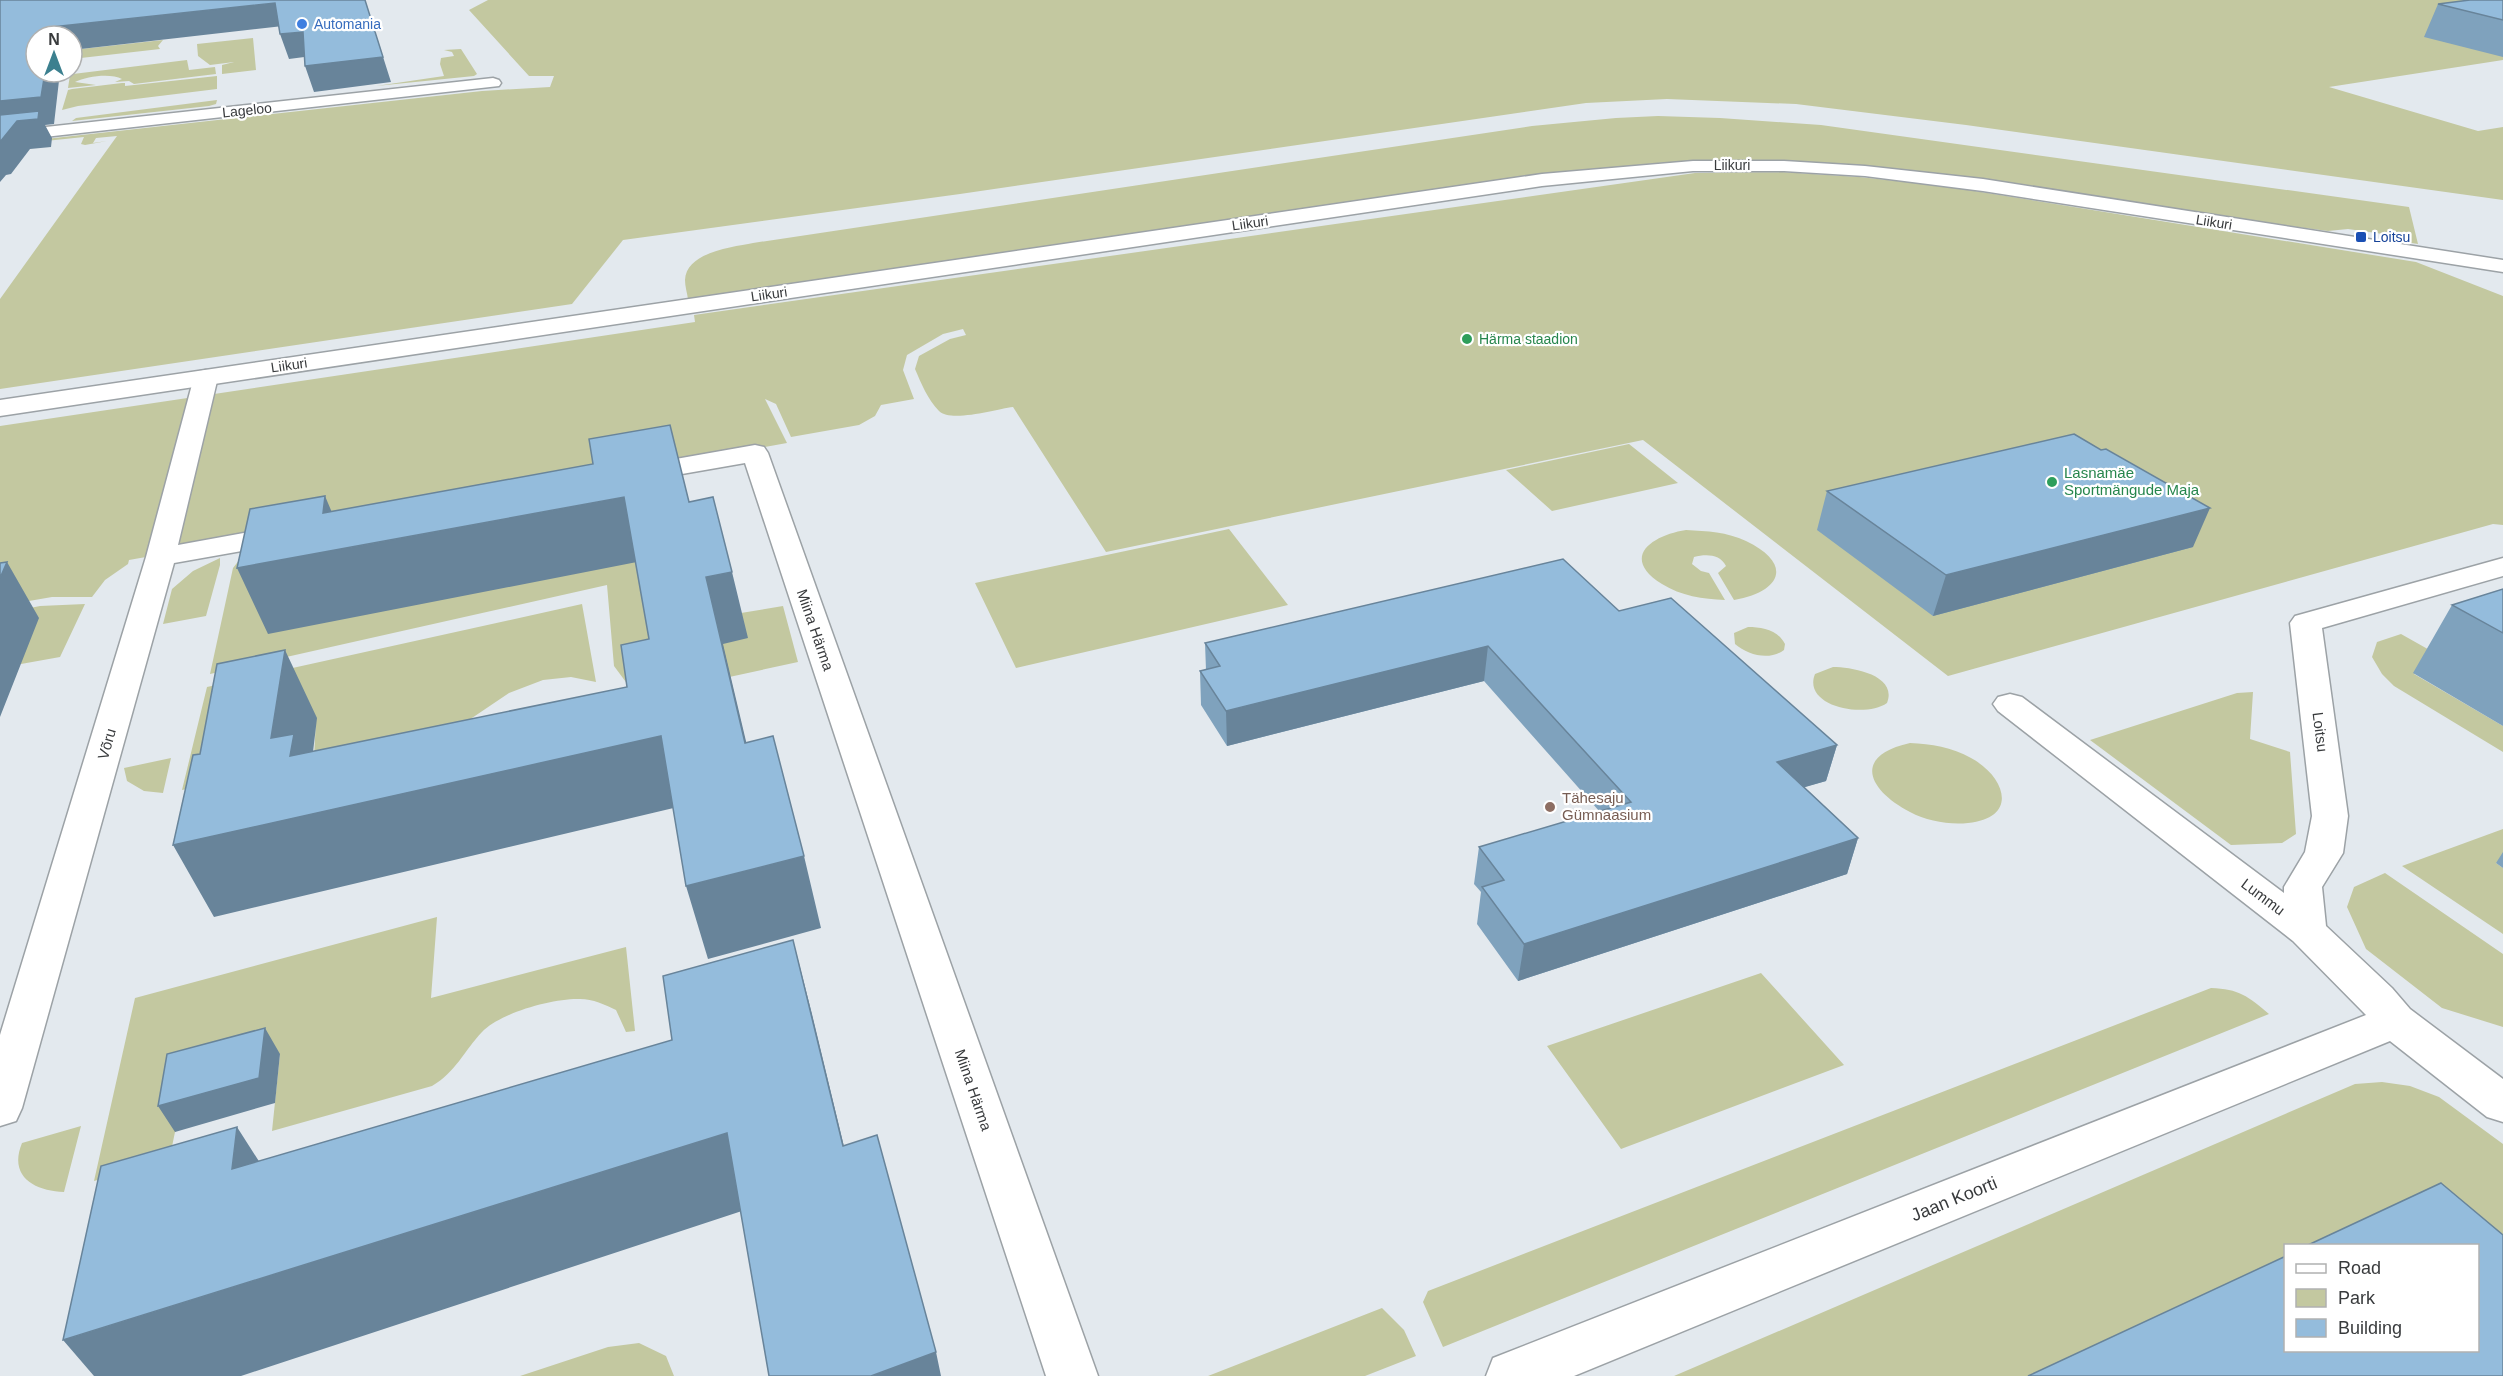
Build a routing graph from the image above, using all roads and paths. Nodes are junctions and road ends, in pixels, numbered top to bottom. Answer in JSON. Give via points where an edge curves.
{"nodes":[{"id":1,"x":494,"y":82,"type":"dead end"},
{"id":2,"x":0,"y":137,"type":"edge"},
{"id":3,"x":2503,"y":266,"type":"edge"},
{"id":4,"x":206,"y":378,"type":"junction"},
{"id":5,"x":0,"y":408,"type":"edge"},
{"id":6,"x":604,"y":479,"type":"edge"},
{"id":7,"x":314,"y":530,"type":"edge"},
{"id":8,"x":161,"y":557,"type":"junction"},
{"id":9,"x":2503,"y":567,"type":"edge"},
{"id":10,"x":2010,"y":704,"type":"dead end"},
{"id":11,"x":2307,"y":931,"type":"junction"},
{"id":12,"x":2395,"y":1021,"type":"junction"},
{"id":13,"x":2503,"y":1104,"type":"edge"},
{"id":14,"x":0,"y":1108,"type":"edge"},
{"id":15,"x":1072,"y":1376,"type":"edge"},
{"id":16,"x":1512,"y":1376,"type":"edge"}],
"edges":[{"from":1,"to":2,"type":"street","name":"Lageloo"},
{"from":3,"to":4,"type":"street","name":"Liikuri","via":[[1934,179],[1805,167],[1693,166],[1542,180]]},
{"from":4,"to":5,"type":"street","name":"Liikuri"},
{"from":4,"to":8,"type":"street","name":"Võru"},
{"from":6,"to":15,"type":"street","name":"Miina Härma","via":[[754,453]]},
{"from":7,"to":8,"type":"street"},
{"from":8,"to":14,"type":"street","name":"Võru"},
{"from":9,"to":11,"type":"street","name":"Loitsu","via":[[2306,623],[2330,816],[2324,853],[2303,887]]},
{"from":10,"to":11,"type":"street","name":"Lummu"},
{"from":11,"to":12,"type":"street","name":"Lummu"},
{"from":12,"to":13,"type":"street","name":"Lummu"},
{"from":12,"to":16,"type":"street","name":"Jaan Koorti"}]}
